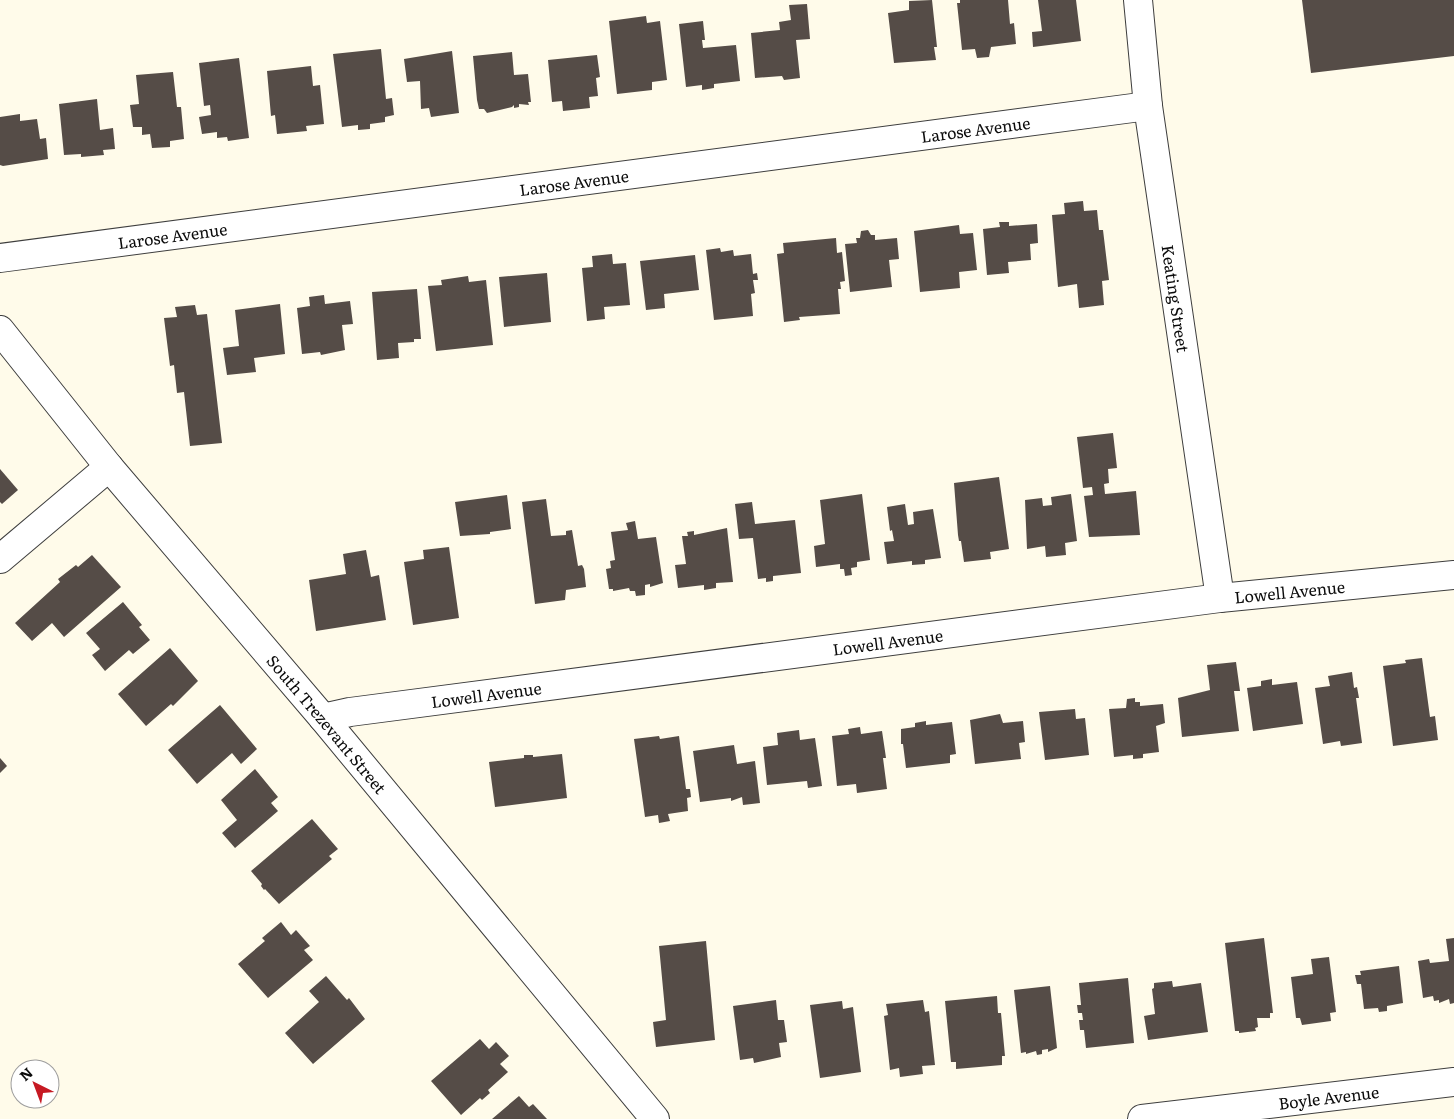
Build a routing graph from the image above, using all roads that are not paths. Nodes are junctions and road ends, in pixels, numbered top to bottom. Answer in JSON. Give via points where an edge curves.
{"nodes":[{"id":1,"x":1138,"y":0,"type":"edge"},
{"id":2,"x":1148,"y":106,"type":"junction"},
{"id":3,"x":0,"y":258,"type":"edge"},
{"id":4,"x":0,"y":330,"type":"edge"},
{"id":5,"x":109,"y":467,"type":"junction"},
{"id":6,"x":0,"y":559,"type":"edge"},
{"id":7,"x":1454,"y":575,"type":"edge"},
{"id":8,"x":1220,"y":598,"type":"junction"},
{"id":9,"x":324,"y":718,"type":"junction"},
{"id":10,"x":1454,"y":1082,"type":"edge"},
{"id":11,"x":655,"y":1119,"type":"edge"},
{"id":12,"x":1142,"y":1119,"type":"edge"}],
"edges":[{"from":1,"to":2,"type":"street","name":"Keating Street"},
{"from":2,"to":3,"type":"street","name":"Larose Avenue"},
{"from":2,"to":8,"type":"street","name":"Keating Street"},
{"from":4,"to":5,"type":"street","name":"South Trezevant Street"},
{"from":5,"to":6,"type":"street"},
{"from":5,"to":9,"type":"street","name":"South Trezevant Street"},
{"from":7,"to":8,"type":"street","name":"Lowell Avenue"},
{"from":8,"to":9,"type":"street","name":"Lowell Avenue"},
{"from":9,"to":11,"type":"street","name":"South Trezevant Street"},
{"from":10,"to":12,"type":"street","name":"Boyle Avenue"}]}
